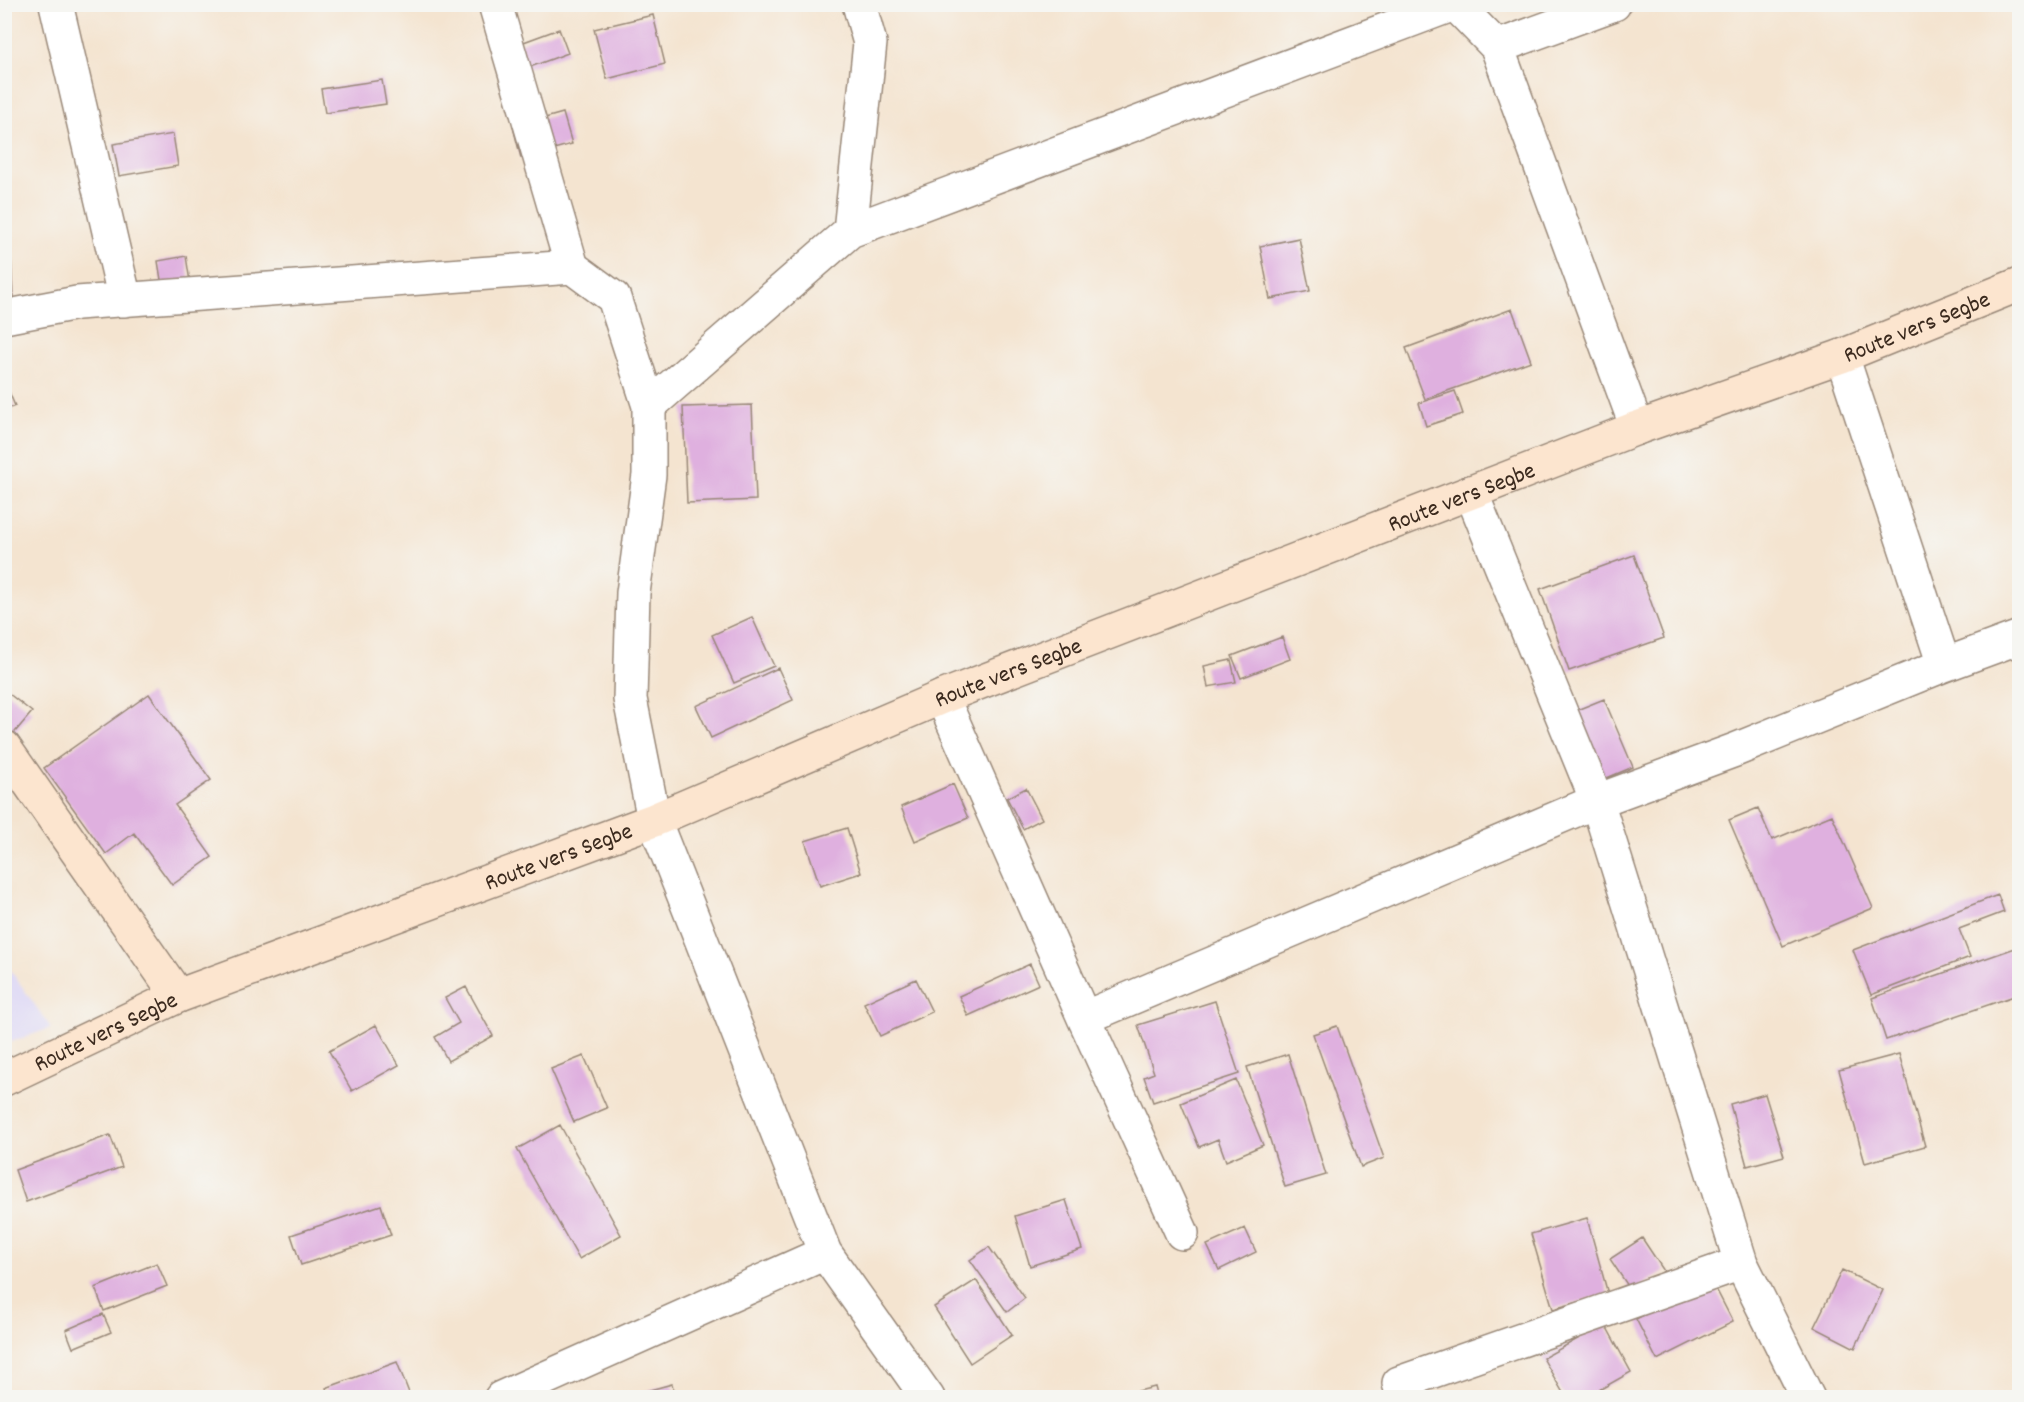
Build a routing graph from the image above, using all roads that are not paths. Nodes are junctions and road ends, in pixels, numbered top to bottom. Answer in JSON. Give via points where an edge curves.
{"nodes":[{"id":1,"x":56,"y":4,"type":"edge"},
{"id":2,"x":495,"y":4,"type":"edge"},
{"id":3,"x":859,"y":4,"type":"edge"},
{"id":4,"x":1454,"y":4,"type":"edge"},
{"id":5,"x":1614,"y":4,"type":"edge"},
{"id":6,"x":1497,"y":47,"type":"junction"},
{"id":7,"x":850,"y":231,"type":"junction"},
{"id":8,"x":572,"y":267,"type":"junction"},
{"id":9,"x":2019,"y":284,"type":"edge"},
{"id":10,"x":125,"y":300,"type":"junction"},
{"id":11,"x":4,"y":317,"type":"edge"},
{"id":12,"x":1842,"y":356,"type":"junction"},
{"id":13,"x":649,"y":406,"type":"junction"},
{"id":14,"x":1637,"y":428,"type":"junction"},
{"id":15,"x":1471,"y":492,"type":"junction"},
{"id":16,"x":2019,"y":637,"type":"edge"},
{"id":17,"x":1944,"y":665,"type":"junction"},
{"id":18,"x":942,"y":697,"type":"junction"},
{"id":19,"x":4,"y":747,"type":"edge"},
{"id":20,"x":1597,"y":801,"type":"junction"},
{"id":21,"x":654,"y":820,"type":"junction"},
{"id":22,"x":178,"y":996,"type":"junction"},
{"id":23,"x":1084,"y":1018,"type":"junction"},
{"id":24,"x":4,"y":1079,"type":"edge"},
{"id":25,"x":1182,"y":1233,"type":"dead end"},
{"id":26,"x":825,"y":1253,"type":"junction"},
{"id":27,"x":1741,"y":1263,"type":"junction"},
{"id":28,"x":501,"y":1398,"type":"edge"},
{"id":29,"x":928,"y":1398,"type":"edge"},
{"id":30,"x":1404,"y":1398,"type":"edge"},
{"id":31,"x":1808,"y":1398,"type":"edge"}],
"edges":[{"from":1,"to":10,"type":"street"},
{"from":2,"to":8,"type":"street"},
{"from":3,"to":7,"type":"street","via":[[870,44]]},
{"from":4,"to":6,"type":"street"},
{"from":4,"to":7,"type":"street"},
{"from":5,"to":6,"type":"street"},
{"from":6,"to":14,"type":"street"},
{"from":7,"to":13,"type":"street"},
{"from":8,"to":10,"type":"street"},
{"from":8,"to":13,"type":"street","via":[[614,298]]},
{"from":9,"to":12,"type":"main road","name":"Route vers Segbe"},
{"from":10,"to":11,"type":"street","via":[[77,303]]},
{"from":12,"to":14,"type":"main road","name":"Route vers Segbe"},
{"from":12,"to":17,"type":"street"},
{"from":13,"to":21,"type":"street","via":[[649,476],[633,593],[630,699]]},
{"from":14,"to":15,"type":"main road","name":"Route vers Segbe"},
{"from":15,"to":18,"type":"main road","name":"Route vers Segbe"},
{"from":15,"to":20,"type":"street"},
{"from":16,"to":17,"type":"street"},
{"from":17,"to":20,"type":"street"},
{"from":18,"to":21,"type":"main road","name":"Route vers Segbe"},
{"from":18,"to":23,"type":"street"},
{"from":19,"to":22,"type":"main road"},
{"from":20,"to":23,"type":"street"},
{"from":20,"to":27,"type":"street"},
{"from":21,"to":22,"type":"main road","name":"Route vers Segbe"},
{"from":21,"to":26,"type":"street"},
{"from":22,"to":24,"type":"main road","name":"Route vers Segbe"},
{"from":23,"to":25,"type":"street"},
{"from":26,"to":28,"type":"street"},
{"from":26,"to":29,"type":"street"},
{"from":27,"to":30,"type":"street","via":[[1399,1383]]},
{"from":27,"to":31,"type":"street"}]}
